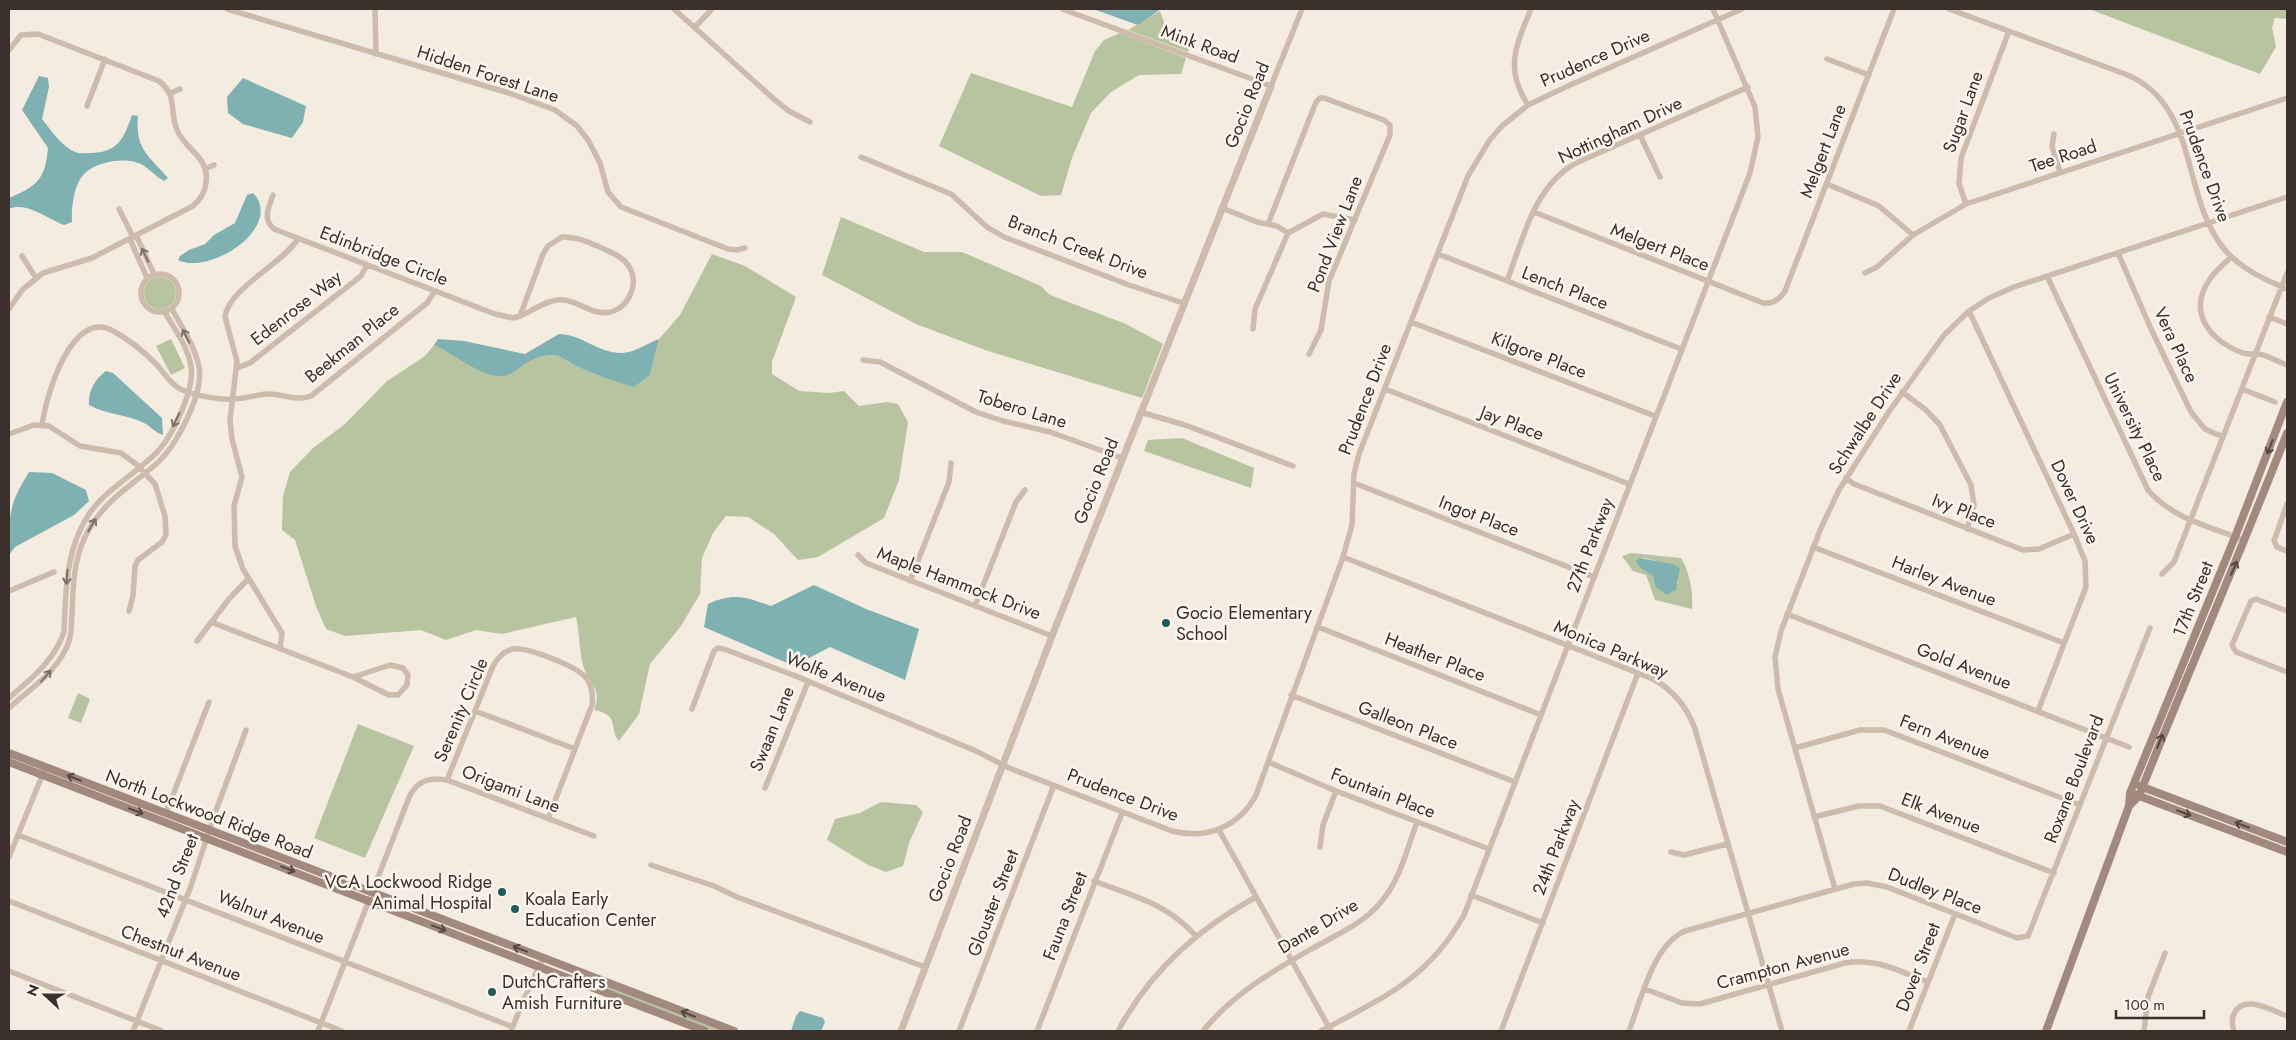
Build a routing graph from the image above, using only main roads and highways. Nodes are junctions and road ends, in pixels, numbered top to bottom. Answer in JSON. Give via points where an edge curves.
{"nodes":[{"id":1,"x":2287,"y":402,"type":"edge"},
{"id":2,"x":2287,"y":433,"type":"edge"},
{"id":3,"x":9,"y":753,"type":"edge"},
{"id":4,"x":9,"y":762,"type":"edge"},
{"id":5,"x":2133,"y":784,"type":"junction"},
{"id":6,"x":2142,"y":787,"type":"junction"},
{"id":7,"x":2130,"y":793,"type":"junction"},
{"id":8,"x":2139,"y":796,"type":"junction"},
{"id":9,"x":2129,"y":806,"type":"junction"},
{"id":10,"x":209,"y":834,"type":"junction"},
{"id":11,"x":2287,"y":842,"type":"edge"},
{"id":12,"x":2287,"y":852,"type":"edge"},
{"id":13,"x":370,"y":897,"type":"junction"},
{"id":14,"x":705,"y":1031,"type":"edge"},
{"id":15,"x":734,"y":1031,"type":"edge"},
{"id":16,"x":2046,"y":1031,"type":"edge"}],
"edges":[{"from":1,"to":5,"type":"main road","name":"17th Street","one_way":true},
{"from":6,"to":2,"type":"main road","name":"17th Street","one_way":true},
{"from":10,"to":3,"type":"main road","name":"North Lockwood Ridge Road","one_way":true,"via":[[166,813]]},
{"from":4,"to":10,"type":"main road","name":"North Lockwood Ridge Road","one_way":true},
{"from":5,"to":6,"type":"main road"},
{"from":5,"to":7,"type":"main road","name":"17th Street"},
{"from":6,"to":8,"type":"main road","name":"17th Street"},
{"from":11,"to":6,"type":"main road","one_way":true},
{"from":7,"to":8,"type":"main road"},
{"from":7,"to":9,"type":"main road","name":"17th Street"},
{"from":8,"to":9,"type":"main road","name":"17th Street"},
{"from":8,"to":12,"type":"main road","one_way":true},
{"from":9,"to":16,"type":"main road","name":"17th Street"},
{"from":10,"to":13,"type":"main road","name":"North Lockwood Ridge Road"},
{"from":13,"to":14,"type":"main road","name":"North Lockwood Ridge Road","one_way":true},
{"from":15,"to":13,"type":"main road","name":"North Lockwood Ridge Road","one_way":true,"via":[[543,958]]}]}
